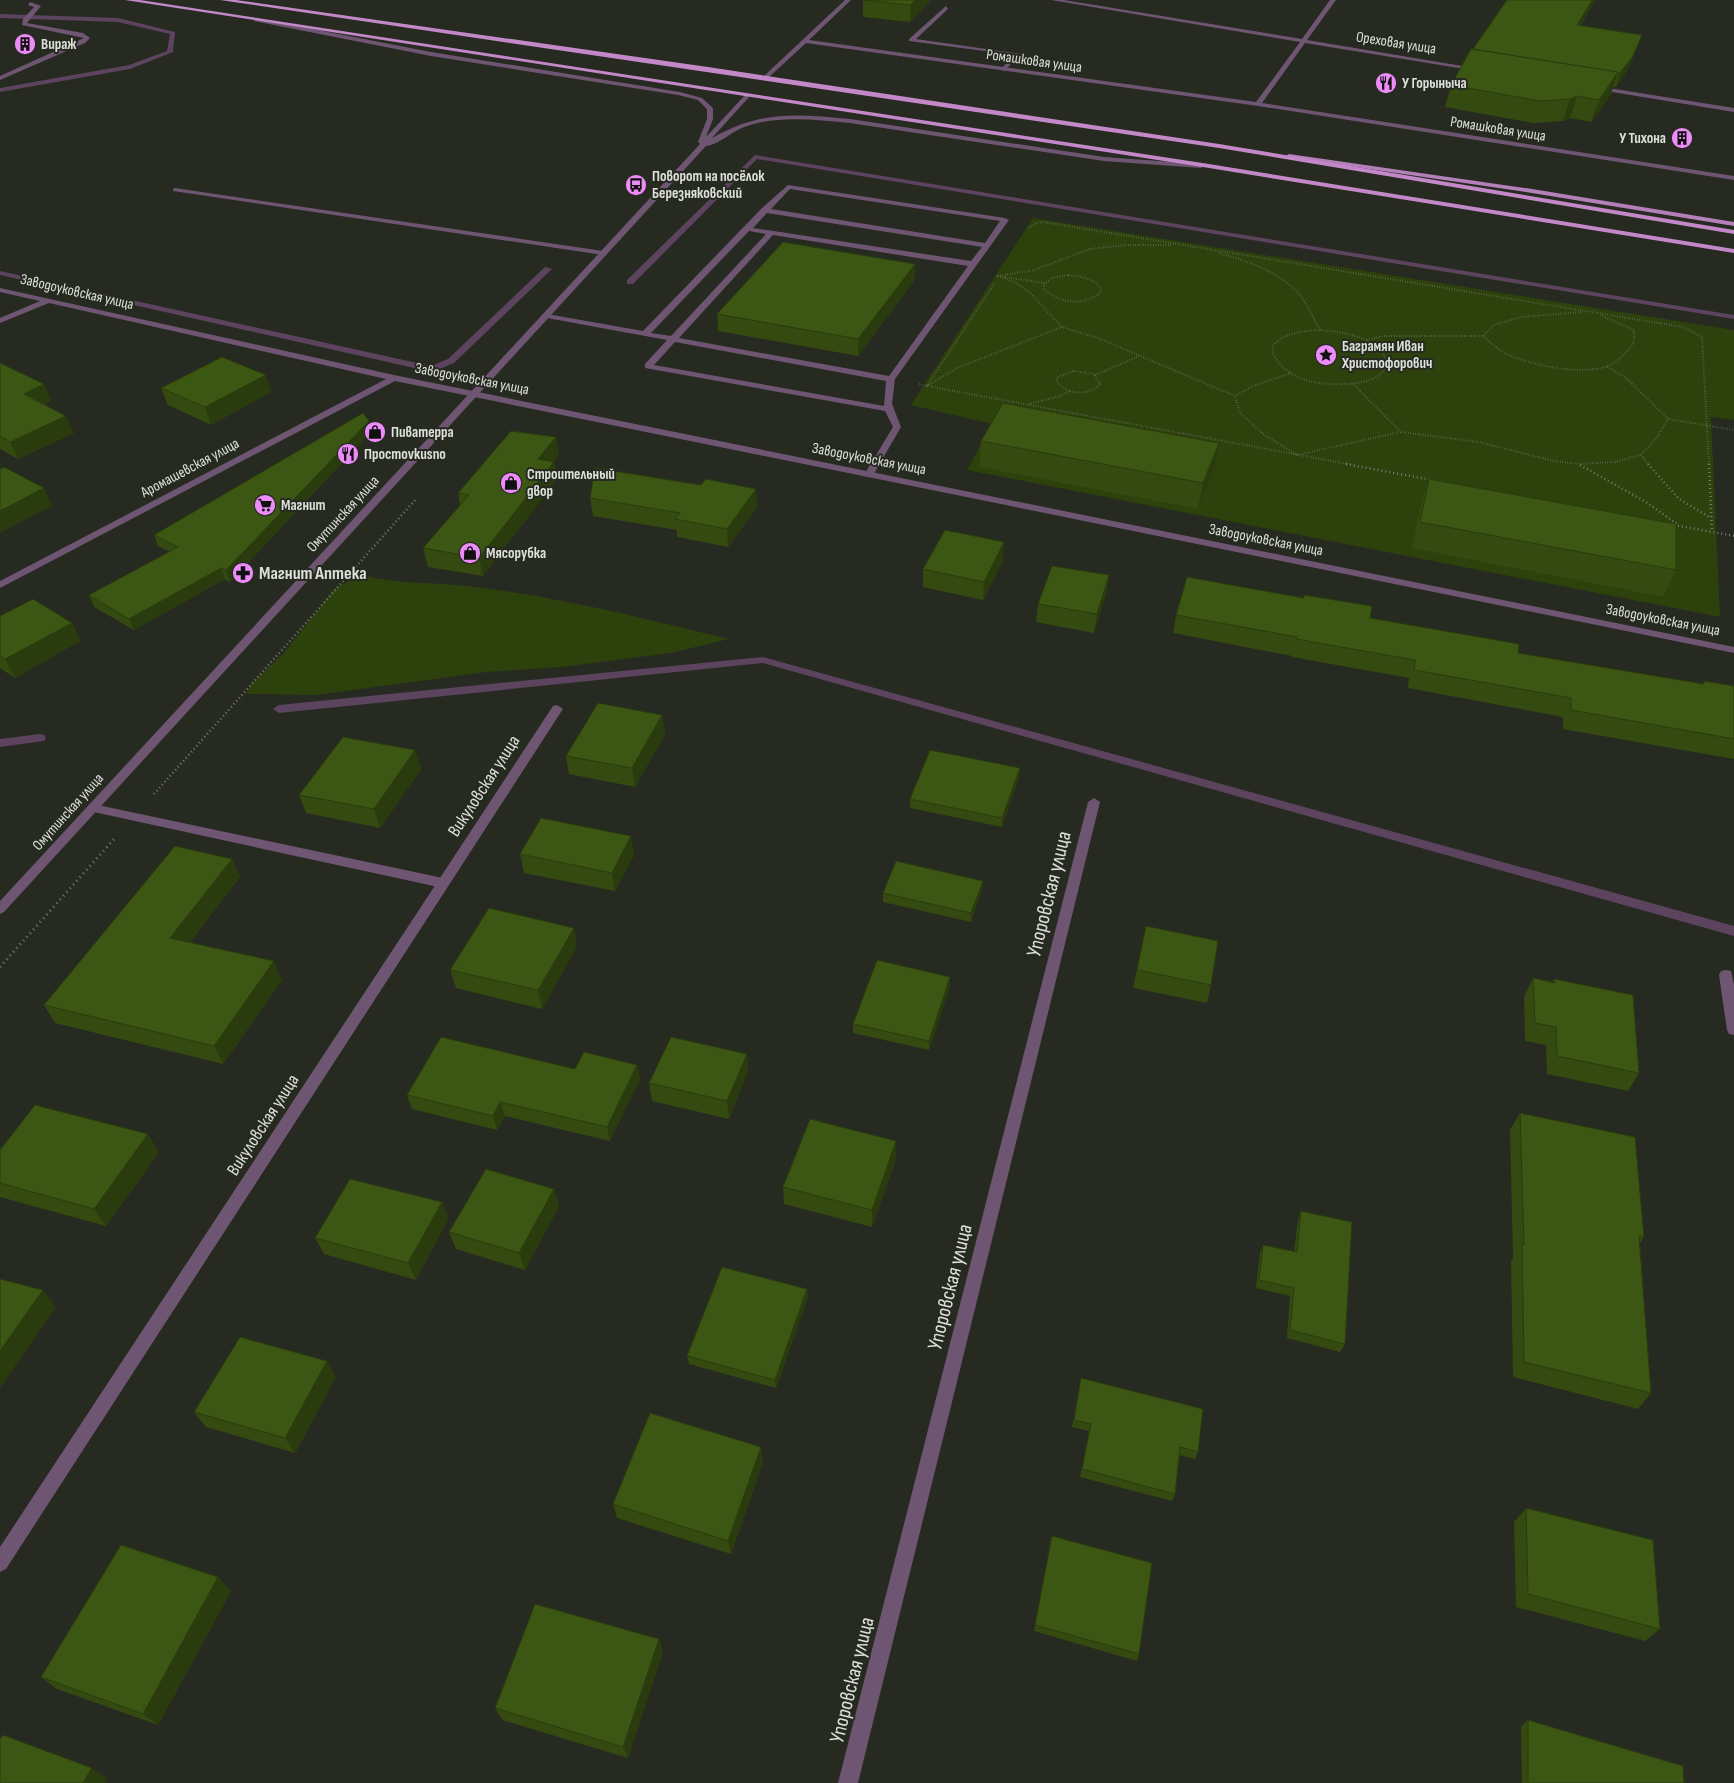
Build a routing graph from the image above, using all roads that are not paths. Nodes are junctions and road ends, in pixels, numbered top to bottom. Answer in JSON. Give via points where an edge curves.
{"nodes":[{"id":1,"x":128,"y":0,"type":"edge"},
{"id":2,"x":223,"y":0,"type":"edge"},
{"id":3,"x":848,"y":0,"type":"edge"},
{"id":4,"x":1054,"y":0,"type":"edge"},
{"id":5,"x":1333,"y":0,"type":"edge"},
{"id":6,"x":30,"y":4,"type":"dead end"},
{"id":7,"x":946,"y":8,"type":"dead end"},
{"id":8,"x":256,"y":20,"type":"junction"},
{"id":9,"x":806,"y":41,"type":"junction"},
{"id":10,"x":1304,"y":41,"type":"junction"},
{"id":11,"x":1004,"y":69,"type":"junction"},
{"id":12,"x":1481,"y":70,"type":"edge"},
{"id":13,"x":766,"y":77,"type":"junction"},
{"id":14,"x":0,"y":78,"type":"edge"},
{"id":15,"x":760,"y":83,"type":"dead end"},
{"id":16,"x":1590,"y":87,"type":"edge"},
{"id":17,"x":751,"y":92,"type":"junction"},
{"id":18,"x":1258,"y":104,"type":"junction"},
{"id":19,"x":1734,"y":110,"type":"edge"},
{"id":20,"x":1219,"y":146,"type":"junction"},
{"id":21,"x":698,"y":149,"type":"junction"},
{"id":22,"x":1209,"y":166,"type":"junction"},
{"id":23,"x":1734,"y":178,"type":"edge"},
{"id":24,"x":175,"y":190,"type":"dead end"},
{"id":25,"x":765,"y":210,"type":"junction"},
{"id":26,"x":1734,"y":224,"type":"edge"},
{"id":27,"x":747,"y":229,"type":"junction"},
{"id":28,"x":1734,"y":232,"type":"edge"},
{"id":29,"x":771,"y":233,"type":"junction"},
{"id":30,"x":986,"y":245,"type":"junction"},
{"id":31,"x":1734,"y":251,"type":"edge"},
{"id":32,"x":603,"y":253,"type":"junction"},
{"id":33,"x":973,"y":264,"type":"junction"},
{"id":34,"x":0,"y":290,"type":"edge"},
{"id":35,"x":48,"y":301,"type":"junction"},
{"id":36,"x":547,"y":316,"type":"junction"},
{"id":37,"x":0,"y":321,"type":"edge"},
{"id":38,"x":644,"y":335,"type":"junction"},
{"id":39,"x":672,"y":340,"type":"junction"},
{"id":40,"x":394,"y":378,"type":"junction"},
{"id":41,"x":891,"y":379,"type":"junction"},
{"id":42,"x":473,"y":394,"type":"junction"},
{"id":43,"x":888,"y":409,"type":"junction"},
{"id":44,"x":869,"y":475,"type":"junction"},
{"id":45,"x":0,"y":585,"type":"edge"},
{"id":46,"x":1734,"y":650,"type":"edge"},
{"id":47,"x":557,"y":709,"type":"dead end"},
{"id":48,"x":1094,"y":802,"type":"dead end"},
{"id":49,"x":93,"y":808,"type":"junction"},
{"id":50,"x":443,"y":883,"type":"junction"},
{"id":51,"x":0,"y":909,"type":"edge"},
{"id":52,"x":1726,"y":974,"type":"dead end"},
{"id":53,"x":1734,"y":1030,"type":"edge"},
{"id":54,"x":0,"y":1563,"type":"edge"},
{"id":55,"x":848,"y":1783,"type":"edge"}],
"edges":[{"from":1,"to":8,"type":"highway"},
{"from":2,"to":13,"type":"highway"},
{"from":3,"to":9,"type":"street"},
{"from":4,"to":10,"type":"street","name":"Ореховая улица"},
{"from":5,"to":10,"type":"street"},
{"from":6,"to":14,"type":"street","via":[[38,6],[24,24],[87,38]]},
{"from":7,"to":11,"type":"street","via":[[911,40],[1018,54]]},
{"from":8,"to":17,"type":"highway"},
{"from":8,"to":21,"type":"street","via":[[431,54],[678,93],[700,100],[710,108],[710,119]]},
{"from":9,"to":11,"type":"street","name":"Ромашковая улица"},
{"from":9,"to":13,"type":"street"},
{"from":10,"to":12,"type":"street","name":"Ореховая улица"},
{"from":10,"to":18,"type":"street"},
{"from":11,"to":18,"type":"street","name":"Ромашковая улица"},
{"from":13,"to":15,"type":"highway"},
{"from":13,"to":20,"type":"highway"},
{"from":16,"to":19,"type":"street"},
{"from":17,"to":21,"type":"street","name":"Омутинская улица"},
{"from":17,"to":22,"type":"highway"},
{"from":18,"to":23,"type":"street","name":"Ромашковая улица"},
{"from":20,"to":26,"type":"main road"},
{"from":20,"to":28,"type":"highway"},
{"from":21,"to":22,"type":"street","via":[[742,125],[773,119],[811,118],[1104,158]]},
{"from":21,"to":32,"type":"street","name":"Омутинская улица"},
{"from":22,"to":31,"type":"highway"},
{"from":24,"to":32,"type":"street"},
{"from":25,"to":27,"type":"street"},
{"from":25,"to":30,"type":"street"},
{"from":25,"to":30,"type":"street","via":[[788,187],[1004,220]]},
{"from":27,"to":29,"type":"street"},
{"from":27,"to":38,"type":"street"},
{"from":29,"to":33,"type":"street"},
{"from":29,"to":39,"type":"street"},
{"from":30,"to":33,"type":"street"},
{"from":32,"to":36,"type":"street","name":"Омутинская улица"},
{"from":33,"to":41,"type":"street"},
{"from":34,"to":35,"type":"street","name":"Заводоуковская улица"},
{"from":35,"to":37,"type":"street"},
{"from":35,"to":40,"type":"street","name":"Заводоуковская улица"},
{"from":36,"to":38,"type":"street"},
{"from":36,"to":42,"type":"street","name":"Омутинская улица"},
{"from":38,"to":39,"type":"street"},
{"from":39,"to":41,"type":"street"},
{"from":39,"to":43,"type":"street","via":[[648,366]]},
{"from":40,"to":42,"type":"street","name":"Заводоуковская улица"},
{"from":40,"to":45,"type":"street","name":"Аромашевская улица"},
{"from":41,"to":43,"type":"street","via":[[886,400]]},
{"from":42,"to":44,"type":"street","name":"Заводоуковская улица"},
{"from":42,"to":49,"type":"street","name":"Омутинская улица"},
{"from":43,"to":44,"type":"street","via":[[897,427]]},
{"from":44,"to":46,"type":"street","name":"Заводоуковская улица"},
{"from":47,"to":50,"type":"street","name":"Викуловская улица"},
{"from":48,"to":55,"type":"street","name":"Упоровская улица"},
{"from":49,"to":50,"type":"street"},
{"from":49,"to":51,"type":"street","name":"Омутинская улица"},
{"from":50,"to":54,"type":"street","name":"Викуловская улица"},
{"from":52,"to":53,"type":"street"}]}
